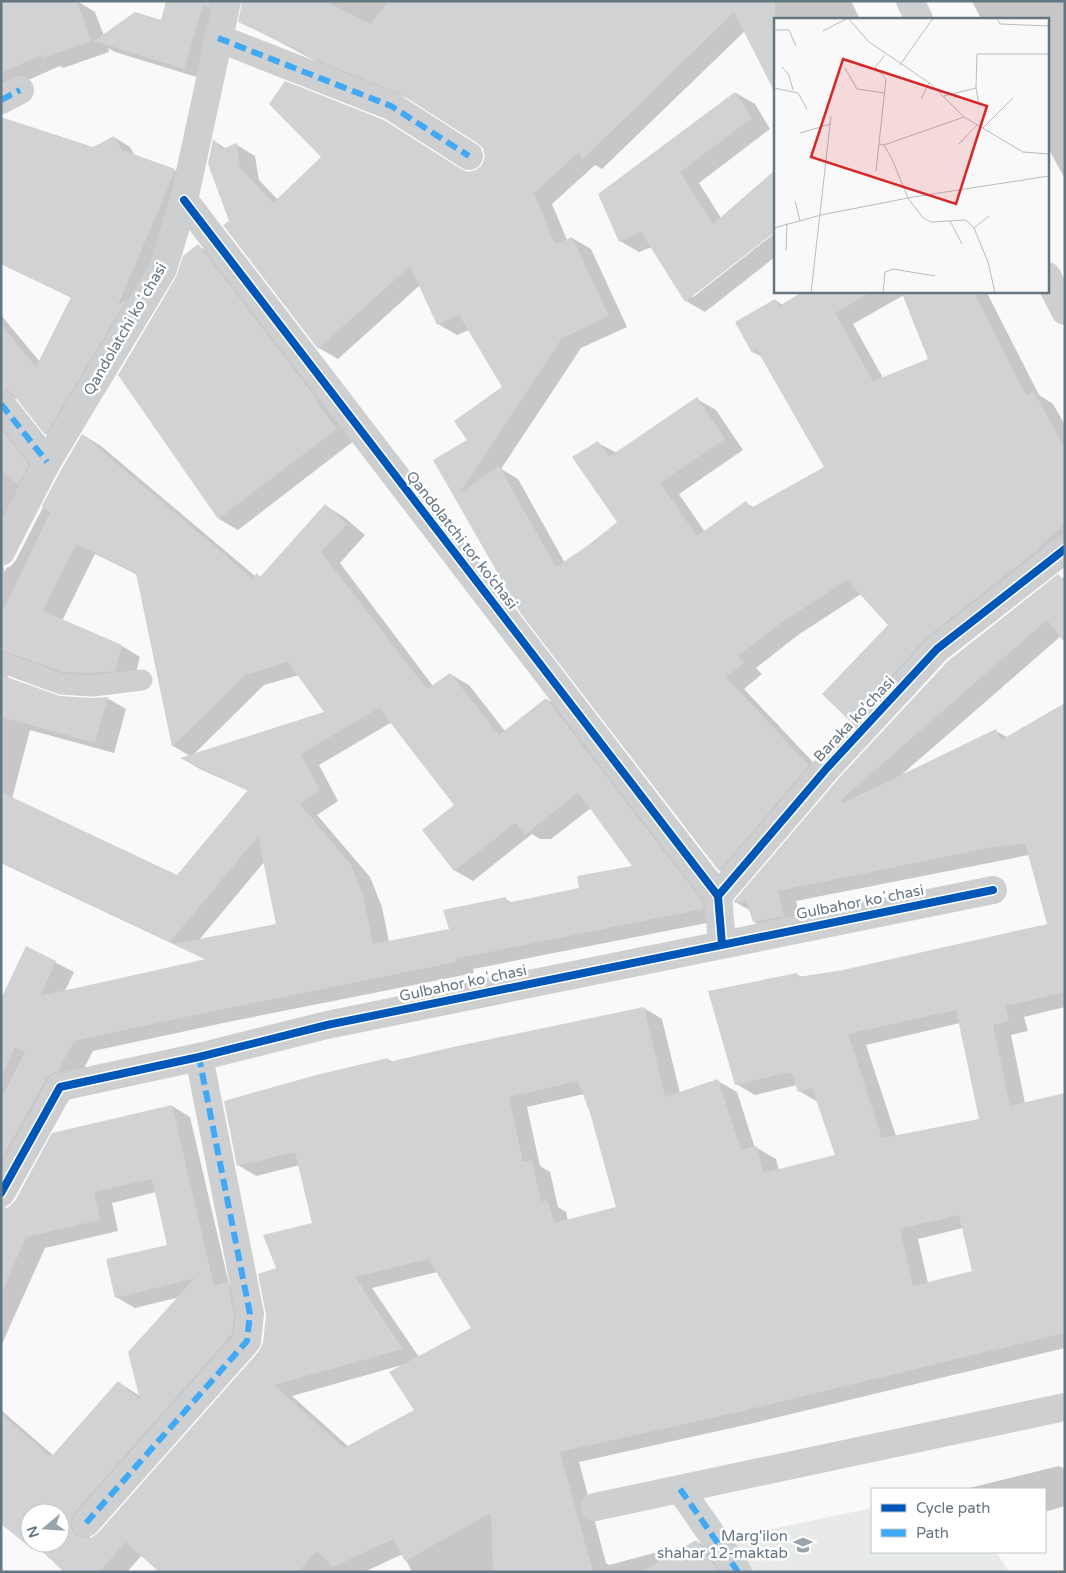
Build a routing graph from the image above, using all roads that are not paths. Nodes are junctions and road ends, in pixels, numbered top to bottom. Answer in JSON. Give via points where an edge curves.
{"nodes":[{"id":1,"x":227,"y":1,"type":"edge"},
{"id":2,"x":910,"y":1,"type":"edge"},
{"id":3,"x":918,"y":18,"type":"edge"},
{"id":4,"x":218,"y":38,"type":"junction"},
{"id":5,"x":469,"y":156,"type":"dead end"},
{"id":6,"x":184,"y":200,"type":"junction"},
{"id":7,"x":1048,"y":278,"type":"edge"},
{"id":8,"x":1065,"y":311,"type":"edge"},
{"id":9,"x":1,"y":404,"type":"edge"},
{"id":10,"x":47,"y":462,"type":"junction"},
{"id":11,"x":1065,"y":549,"type":"edge"},
{"id":12,"x":1,"y":552,"type":"edge"},
{"id":13,"x":1,"y":662,"type":"edge"},
{"id":14,"x":142,"y":680,"type":"dead end"},
{"id":15,"x":993,"y":890,"type":"dead end"},
{"id":16,"x":718,"y":896,"type":"junction"},
{"id":17,"x":722,"y":944,"type":"junction"},
{"id":18,"x":199,"y":1057,"type":"junction"},
{"id":19,"x":1,"y":1193,"type":"edge"},
{"id":20,"x":1065,"y":1406,"type":"edge"},
{"id":21,"x":680,"y":1489,"type":"junction"},
{"id":22,"x":595,"y":1506,"type":"dead end"},
{"id":23,"x":86,"y":1523,"type":"dead end"},
{"id":24,"x":738,"y":1572,"type":"edge"}],
"edges":[{"from":1,"to":4,"type":"street","name":"Qandolatchi koʻchasi"},
{"from":2,"to":3,"type":"street"},
{"from":4,"to":5,"type":"street","via":[[391,106]]},
{"from":4,"to":6,"type":"street","name":"Qandolatchi koʻchasi"},
{"from":6,"to":10,"type":"street","name":"Qandolatchi koʻchasi","via":[[163,269]]},
{"from":6,"to":16,"type":"street","name":"Qandolatchi tor ko‘chasi"},
{"from":7,"to":8,"type":"street"},
{"from":9,"to":10,"type":"street"},
{"from":10,"to":12,"type":"street","name":"Qandolatchi koʻchasi"},
{"from":11,"to":16,"type":"street","name":"Baraka ko'chasi","via":[[937,649],[827,768]]},
{"from":13,"to":14,"type":"lane","via":[[62,684],[92,686]]},
{"from":15,"to":17,"type":"street","name":"Gulbahor koʻchasi"},
{"from":16,"to":17,"type":"street"},
{"from":17,"to":18,"type":"street","name":"Gulbahor koʻchasi","via":[[327,1025]]},
{"from":18,"to":19,"type":"street","name":"Gulbahor koʻchasi","via":[[60,1087]]},
{"from":18,"to":23,"type":"street","via":[[250,1314],[247,1341]]},
{"from":20,"to":21,"type":"street"},
{"from":21,"to":22,"type":"street"},
{"from":21,"to":24,"type":"street"}]}
